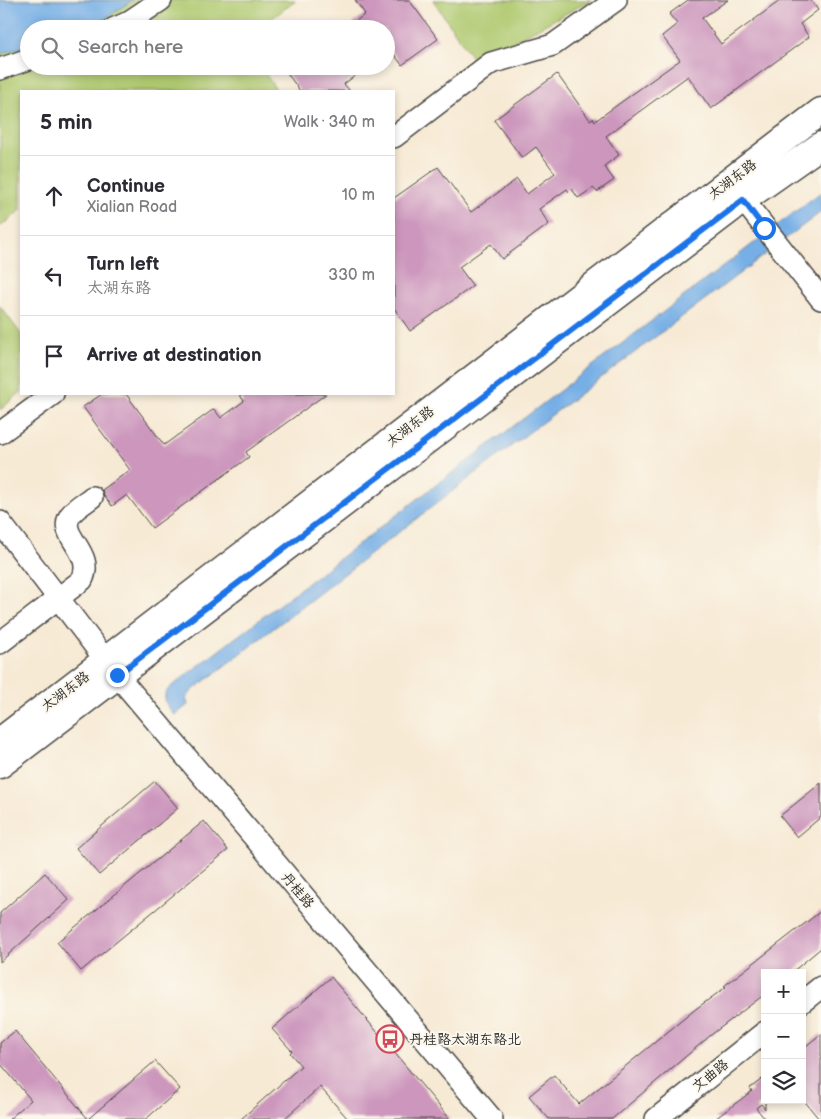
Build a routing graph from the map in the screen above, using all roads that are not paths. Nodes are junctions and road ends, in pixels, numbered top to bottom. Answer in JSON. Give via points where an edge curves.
{"nodes":[{"id":1,"x":161,"y":0,"type":"edge"},
{"id":2,"x":616,"y":0,"type":"edge"},
{"id":3,"x":131,"y":20,"type":"edge"},
{"id":4,"x":20,"y":62,"type":"edge"},
{"id":5,"x":0,"y":69,"type":"edge"},
{"id":6,"x":821,"y":111,"type":"edge"},
{"id":7,"x":395,"y":136,"type":"edge"},
{"id":8,"x":821,"y":145,"type":"edge"},
{"id":9,"x":736,"y":191,"type":"junction"},
{"id":10,"x":821,"y":299,"type":"edge"},
{"id":11,"x":51,"y":395,"type":"edge"},
{"id":12,"x":0,"y":433,"type":"edge"},
{"id":13,"x":92,"y":497,"type":"dead end"},
{"id":14,"x":0,"y":522,"type":"edge"},
{"id":15,"x":60,"y":598,"type":"junction"},
{"id":16,"x":0,"y":643,"type":"edge"},
{"id":17,"x":111,"y":667,"type":"junction"},
{"id":18,"x":0,"y":741,"type":"edge"},
{"id":19,"x":0,"y":765,"type":"edge"},
{"id":20,"x":821,"y":987,"type":"edge"},
{"id":21,"x":806,"y":999,"type":"edge"},
{"id":22,"x":761,"y":1035,"type":"edge"},
{"id":23,"x":492,"y":1119,"type":"edge"},
{"id":24,"x":656,"y":1119,"type":"edge"}],
"edges":[{"from":1,"to":3,"type":"street"},
{"from":2,"to":7,"type":"street","via":[[553,46],[491,63]]},
{"from":4,"to":5,"type":"street"},
{"from":6,"to":9,"type":"main road","name":"太湖东路"},
{"from":8,"to":9,"type":"main road","name":"太湖东路"},
{"from":9,"to":10,"type":"street"},
{"from":9,"to":17,"type":"main road","name":"太湖东路"},
{"from":11,"to":12,"type":"street"},
{"from":13,"to":15,"type":"street","via":[[72,512],[68,520],[68,531],[86,561],[86,571],[76,586]]},
{"from":14,"to":15,"type":"street","name":"丹桂路"},
{"from":15,"to":16,"type":"street"},
{"from":15,"to":17,"type":"street","name":"丹桂路"},
{"from":17,"to":18,"type":"main road","name":"太湖东路"},
{"from":17,"to":19,"type":"main road","name":"太湖东路"},
{"from":17,"to":23,"type":"street","name":"丹桂路"},
{"from":20,"to":21,"type":"street"},
{"from":22,"to":24,"type":"street","name":"文曲路"}]}
